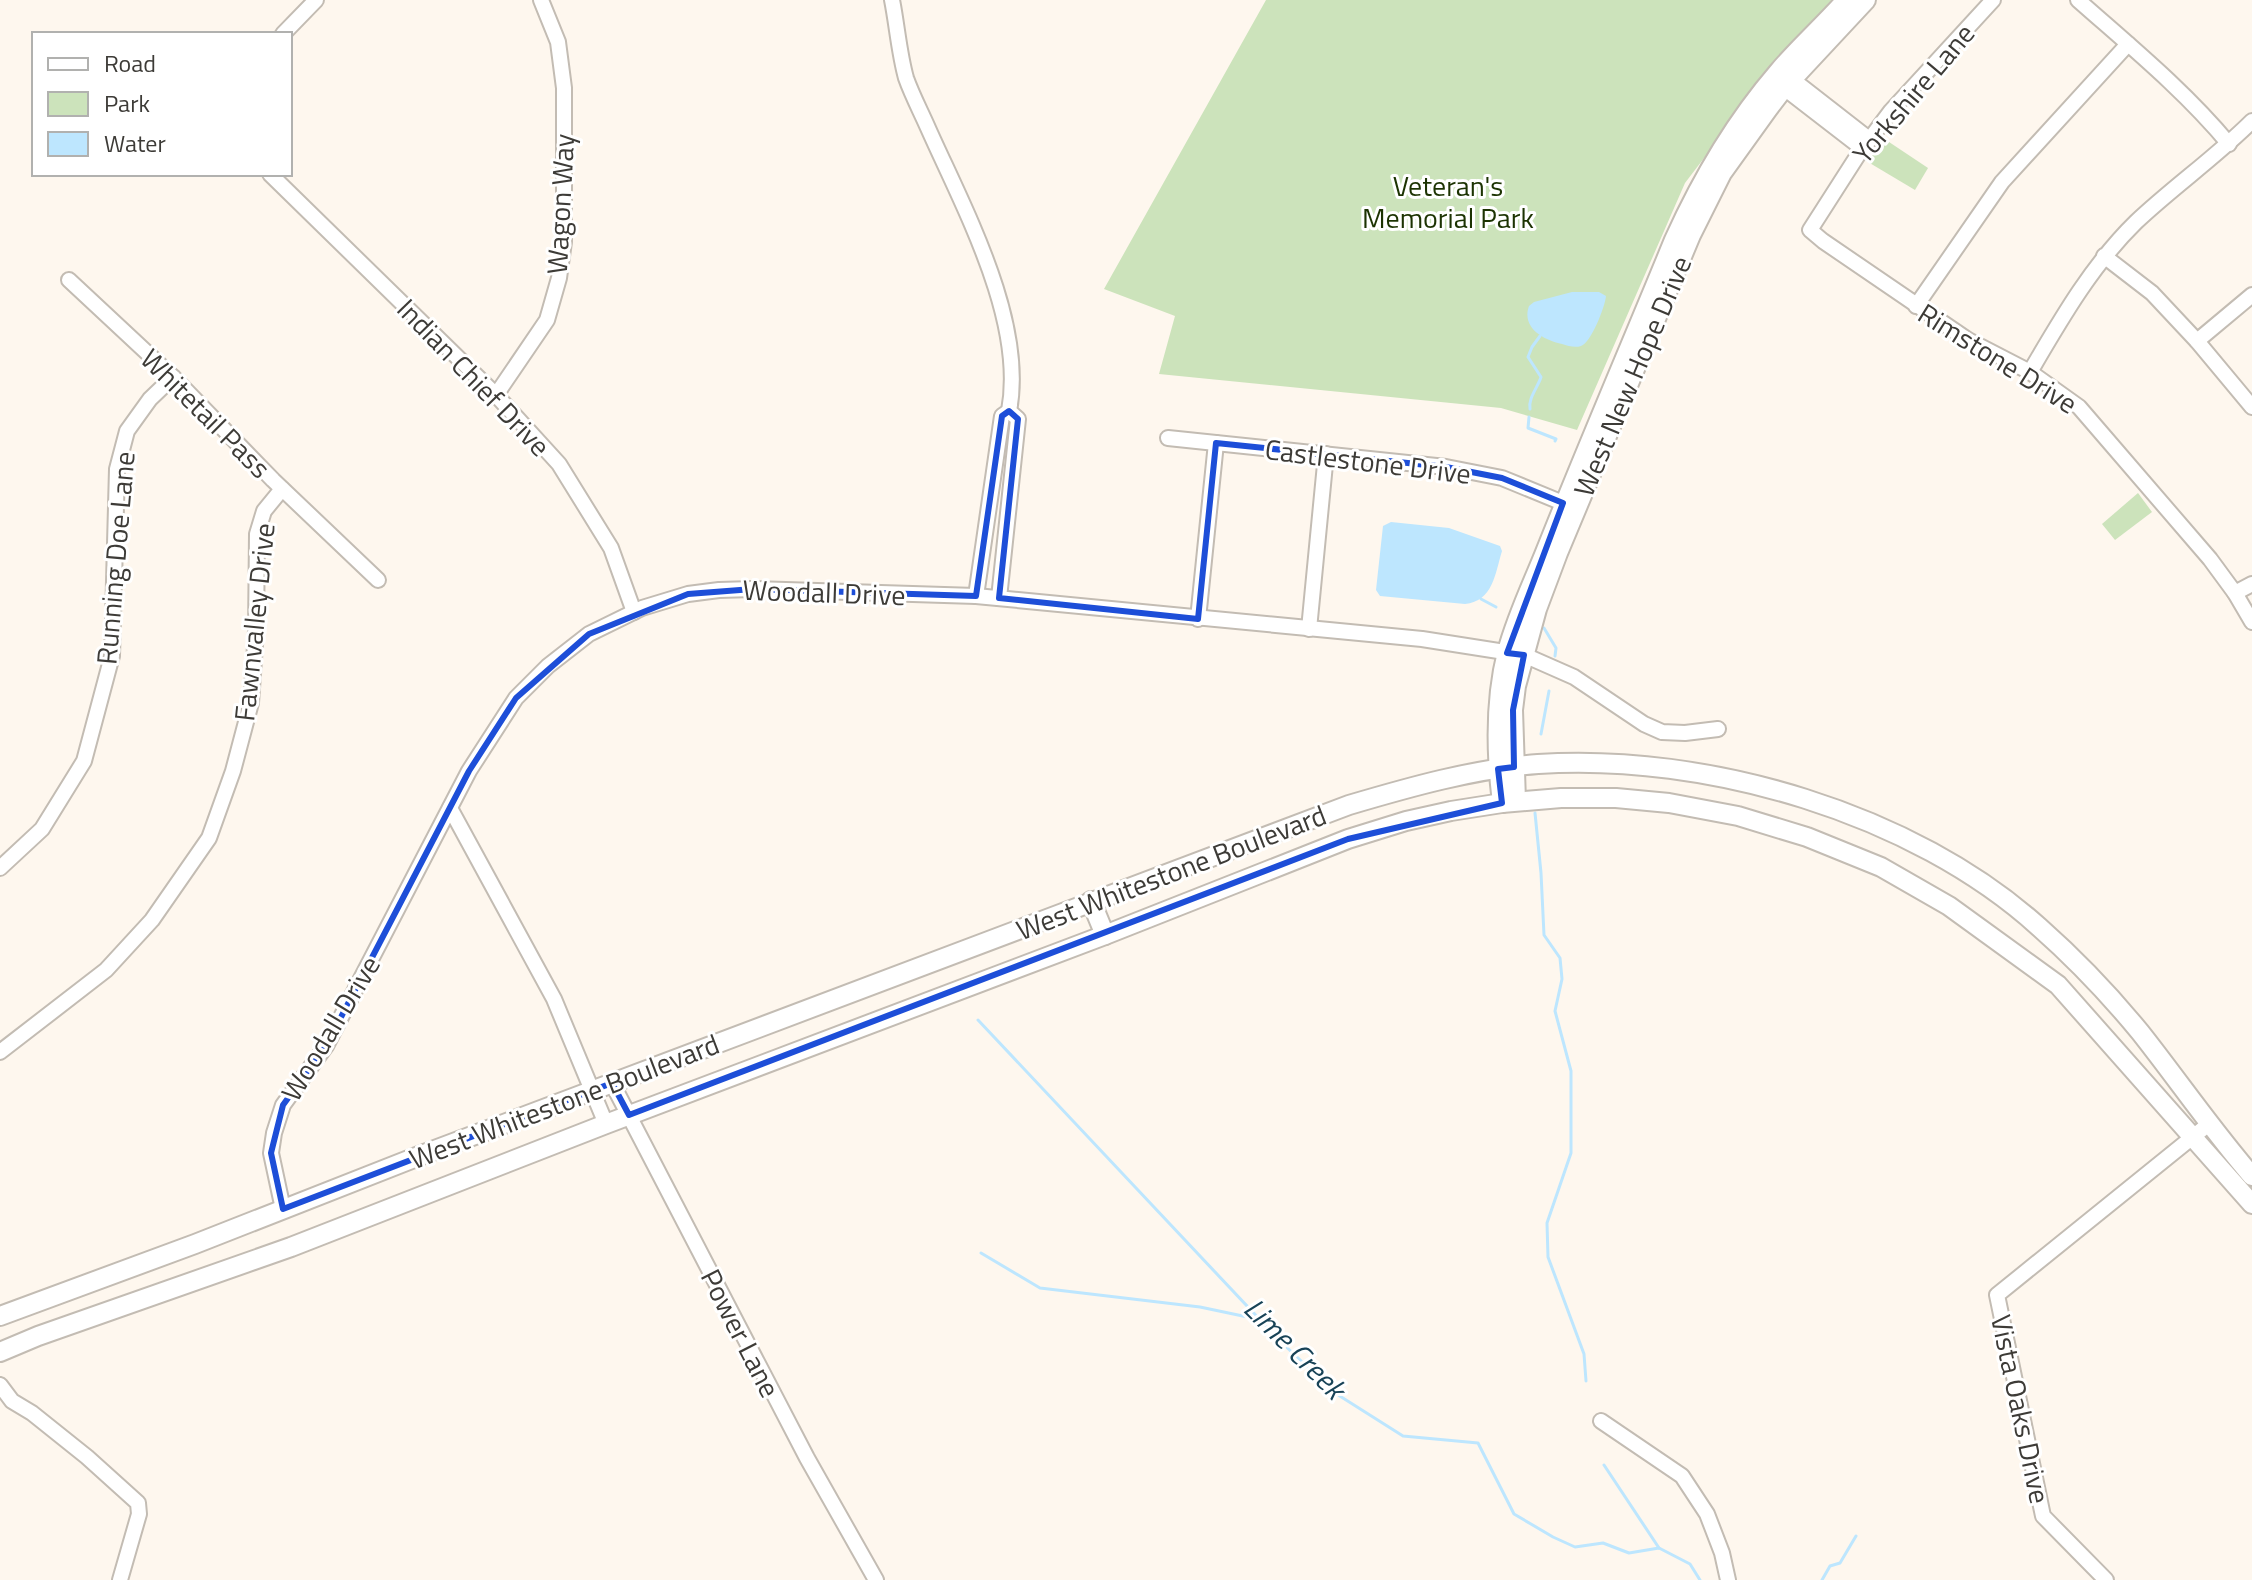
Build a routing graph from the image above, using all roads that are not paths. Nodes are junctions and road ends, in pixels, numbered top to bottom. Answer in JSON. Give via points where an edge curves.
{"nodes":[{"id":1,"x":316,"y":0,"type":"edge"},
{"id":2,"x":541,"y":0,"type":"edge"},
{"id":3,"x":892,"y":0,"type":"edge"},
{"id":4,"x":1846,"y":0,"type":"edge"},
{"id":5,"x":1866,"y":0,"type":"edge"},
{"id":6,"x":1993,"y":0,"type":"edge"},
{"id":7,"x":2078,"y":0,"type":"edge"},
{"id":8,"x":285,"y":32,"type":"edge"},
{"id":9,"x":2128,"y":44,"type":"junction"},
{"id":10,"x":1784,"y":80,"type":"junction"},
{"id":11,"x":2252,"y":121,"type":"edge"},
{"id":12,"x":1866,"y":144,"type":"junction"},
{"id":13,"x":2229,"y":144,"type":"junction"},
{"id":14,"x":272,"y":176,"type":"edge"},
{"id":15,"x":1810,"y":230,"type":"joint"},
{"id":16,"x":2104,"y":256,"type":"junction"},
{"id":17,"x":69,"y":280,"type":"dead end"},
{"id":18,"x":2252,"y":295,"type":"edge"},
{"id":19,"x":1916,"y":306,"type":"junction"},
{"id":20,"x":2197,"y":341,"type":"junction"},
{"id":21,"x":2030,"y":372,"type":"junction"},
{"id":22,"x":173,"y":377,"type":"junction"},
{"id":23,"x":496,"y":395,"type":"junction"},
{"id":24,"x":2252,"y":407,"type":"edge"},
{"id":25,"x":1009,"y":411,"type":"junction"},
{"id":26,"x":1168,"y":438,"type":"dead end"},
{"id":27,"x":1216,"y":443,"type":"junction"},
{"id":28,"x":1326,"y":454,"type":"junction"},
{"id":29,"x":282,"y":489,"type":"junction"},
{"id":30,"x":1563,"y":503,"type":"junction"},
{"id":31,"x":378,"y":580,"type":"dead end"},
{"id":32,"x":2252,"y":584,"type":"edge"},
{"id":33,"x":2235,"y":593,"type":"junction"},
{"id":34,"x":976,"y":596,"type":"junction"},
{"id":35,"x":999,"y":598,"type":"junction"},
{"id":36,"x":634,"y":612,"type":"junction"},
{"id":37,"x":1198,"y":619,"type":"junction"},
{"id":38,"x":2252,"y":622,"type":"edge"},
{"id":39,"x":1309,"y":629,"type":"junction"},
{"id":40,"x":1515,"y":654,"type":"junction"},
{"id":41,"x":1718,"y":729,"type":"dead end"},
{"id":42,"x":1506,"y":768,"type":"junction"},
{"id":43,"x":1509,"y":802,"type":"junction"},
{"id":44,"x":450,"y":808,"type":"junction"},
{"id":45,"x":0,"y":868,"type":"edge"},
{"id":46,"x":1091,"y":901,"type":"junction"},
{"id":47,"x":1105,"y":935,"type":"junction"},
{"id":48,"x":0,"y":1052,"type":"edge"},
{"id":49,"x":612,"y":1083,"type":"junction"},
{"id":50,"x":593,"y":1090,"type":"junction"},
{"id":51,"x":629,"y":1115,"type":"junction"},
{"id":52,"x":2210,"y":1123,"type":"junction"},
{"id":53,"x":606,"y":1124,"type":"junction"},
{"id":54,"x":2193,"y":1137,"type":"junction"},
{"id":55,"x":2252,"y":1176,"type":"edge"},
{"id":56,"x":2252,"y":1204,"type":"edge"},
{"id":57,"x":283,"y":1209,"type":"junction"},
{"id":58,"x":0,"y":1316,"type":"edge"},
{"id":59,"x":0,"y":1352,"type":"edge"},
{"id":60,"x":0,"y":1385,"type":"edge"},
{"id":61,"x":1601,"y":1421,"type":"dead end"},
{"id":62,"x":120,"y":1580,"type":"edge"},
{"id":63,"x":876,"y":1580,"type":"edge"},
{"id":64,"x":1728,"y":1580,"type":"edge"},
{"id":65,"x":2106,"y":1580,"type":"edge"}],
"edges":[{"from":1,"to":8,"type":"street"},
{"from":2,"to":23,"type":"street","name":"Wagon Way","via":[[558,42],[564,88],[564,242],[547,320]]},
{"from":3,"to":25,"type":"street","via":[[906,77],[997,291],[1007,331]]},
{"from":4,"to":10,"type":"main road","name":"West New Hope Drive"},
{"from":5,"to":10,"type":"main road","name":"West New Hope Drive"},
{"from":6,"to":12,"type":"street","name":"Yorkshire Lane"},
{"from":7,"to":9,"type":"street"},
{"from":9,"to":13,"type":"street","via":[[2200,109]]},
{"from":9,"to":19,"type":"street","via":[[2002,182]]},
{"from":10,"to":12,"type":"street"},
{"from":10,"to":30,"type":"main road","name":"West New Hope Drive","via":[[1730,135],[1690,203]]},
{"from":10,"to":40,"type":"main road","name":"West New Hope Drive","via":[[1700,215]]},
{"from":11,"to":13,"type":"street"},
{"from":12,"to":15,"type":"street","name":"Yorkshire Lane"},
{"from":13,"to":16,"type":"street","via":[[2137,221]]},
{"from":14,"to":23,"type":"street","name":"Indian Chief Drive"},
{"from":15,"to":19,"type":"street","name":"Rimstone Drive"},
{"from":16,"to":20,"type":"street","via":[[2152,293]]},
{"from":16,"to":21,"type":"street"},
{"from":17,"to":22,"type":"street","name":"Whitetail Pass"},
{"from":18,"to":20,"type":"street"},
{"from":19,"to":21,"type":"street","name":"Rimstone Drive"},
{"from":20,"to":24,"type":"street"},
{"from":21,"to":33,"type":"street","name":"Rimstone Drive","via":[[2079,407]]},
{"from":22,"to":29,"type":"street","name":"Whitetail Pass"},
{"from":22,"to":45,"type":"street","name":"Running Doe Lane","via":[[127,431],[117,469],[112,656],[84,761],[42,829]]},
{"from":23,"to":36,"type":"street","name":"Indian Chief Drive","via":[[559,464],[611,548]]},
{"from":25,"to":34,"type":"street","via":[[1002,416]]},
{"from":25,"to":35,"type":"street","via":[[1018,419]]},
{"from":26,"to":27,"type":"street","name":"Castlestone Drive"},
{"from":27,"to":28,"type":"street","name":"Castlestone Drive"},
{"from":27,"to":37,"type":"street"},
{"from":28,"to":30,"type":"street","name":"Castlestone Drive","via":[[1502,478]]},
{"from":28,"to":39,"type":"street"},
{"from":29,"to":31,"type":"street","name":"Whitetail Pass"},
{"from":29,"to":48,"type":"street","name":"Fawnvalley Drive","via":[[264,511],[257,534],[251,703],[209,838],[152,920],[106,970]]},
{"from":30,"to":40,"type":"main road","name":"West New Hope Drive","via":[[1520,613]]},
{"from":32,"to":33,"type":"street"},
{"from":33,"to":38,"type":"street","name":"Rimstone Drive"},
{"from":34,"to":35,"type":"street","name":"Woodall Drive"},
{"from":34,"to":36,"type":"street","name":"Woodall Drive","via":[[719,590]]},
{"from":35,"to":37,"type":"street","name":"Woodall Drive"},
{"from":36,"to":44,"type":"street","name":"Woodall Drive","via":[[589,634],[516,698]]},
{"from":37,"to":39,"type":"street","name":"Woodall Drive"},
{"from":39,"to":40,"type":"street","name":"Woodall Drive"},
{"from":40,"to":41,"type":"street","name":"Woodall Drive","via":[[1574,677],[1662,732]]},
{"from":40,"to":42,"type":"main road","name":"West New Hope Drive","via":[[1500,708]]},
{"from":42,"to":43,"type":"main road","name":"West New Hope Drive"},
{"from":42,"to":46,"type":"main road","name":"West Whitestone Boulevard","via":[[1423,783],[1349,805]]},
{"from":42,"to":52,"type":"main road","name":"West Whitestone Boulevard","via":[[1591,763],[1702,772],[1789,793],[1936,854],[1998,893],[2062,949],[2137,1030]]},
{"from":43,"to":47,"type":"main road","name":"West Whitestone Boulevard","via":[[1406,821],[1348,839]]},
{"from":43,"to":54,"type":"main road","name":"West Whitestone Boulevard","via":[[1616,798],[1669,803],[1738,816],[1881,867],[1949,906],[2058,985]]},
{"from":44,"to":50,"type":"street","via":[[554,999]]},
{"from":44,"to":57,"type":"street","name":"Woodall Drive","via":[[326,1046],[283,1105],[271,1153]]},
{"from":46,"to":47,"type":"main road"},
{"from":46,"to":49,"type":"main road","name":"West Whitestone Boulevard"},
{"from":47,"to":51,"type":"main road","name":"West Whitestone Boulevard"},
{"from":49,"to":50,"type":"main road","name":"West Whitestone Boulevard"},
{"from":49,"to":51,"type":"street","name":"Power Lane"},
{"from":50,"to":53,"type":"street"},
{"from":50,"to":57,"type":"main road","name":"West Whitestone Boulevard"},
{"from":51,"to":53,"type":"main road","name":"West Whitestone Boulevard"},
{"from":51,"to":63,"type":"street","name":"Power Lane"},
{"from":52,"to":54,"type":"street","name":"Vista Oaks Drive"},
{"from":52,"to":55,"type":"main road","name":"West Whitestone Boulevard"},
{"from":53,"to":59,"type":"main road","name":"West Whitestone Boulevard","via":[[291,1247]]},
{"from":54,"to":56,"type":"main road","name":"West Whitestone Boulevard"},
{"from":54,"to":65,"type":"street","name":"Vista Oaks Drive","via":[[1997,1295],[2043,1516]]},
{"from":57,"to":58,"type":"main road","name":"West Whitestone Boulevard"},
{"from":60,"to":62,"type":"street","via":[[12,1401],[138,1503]]},
{"from":61,"to":64,"type":"street","via":[[1682,1476],[1707,1514]]}]}
